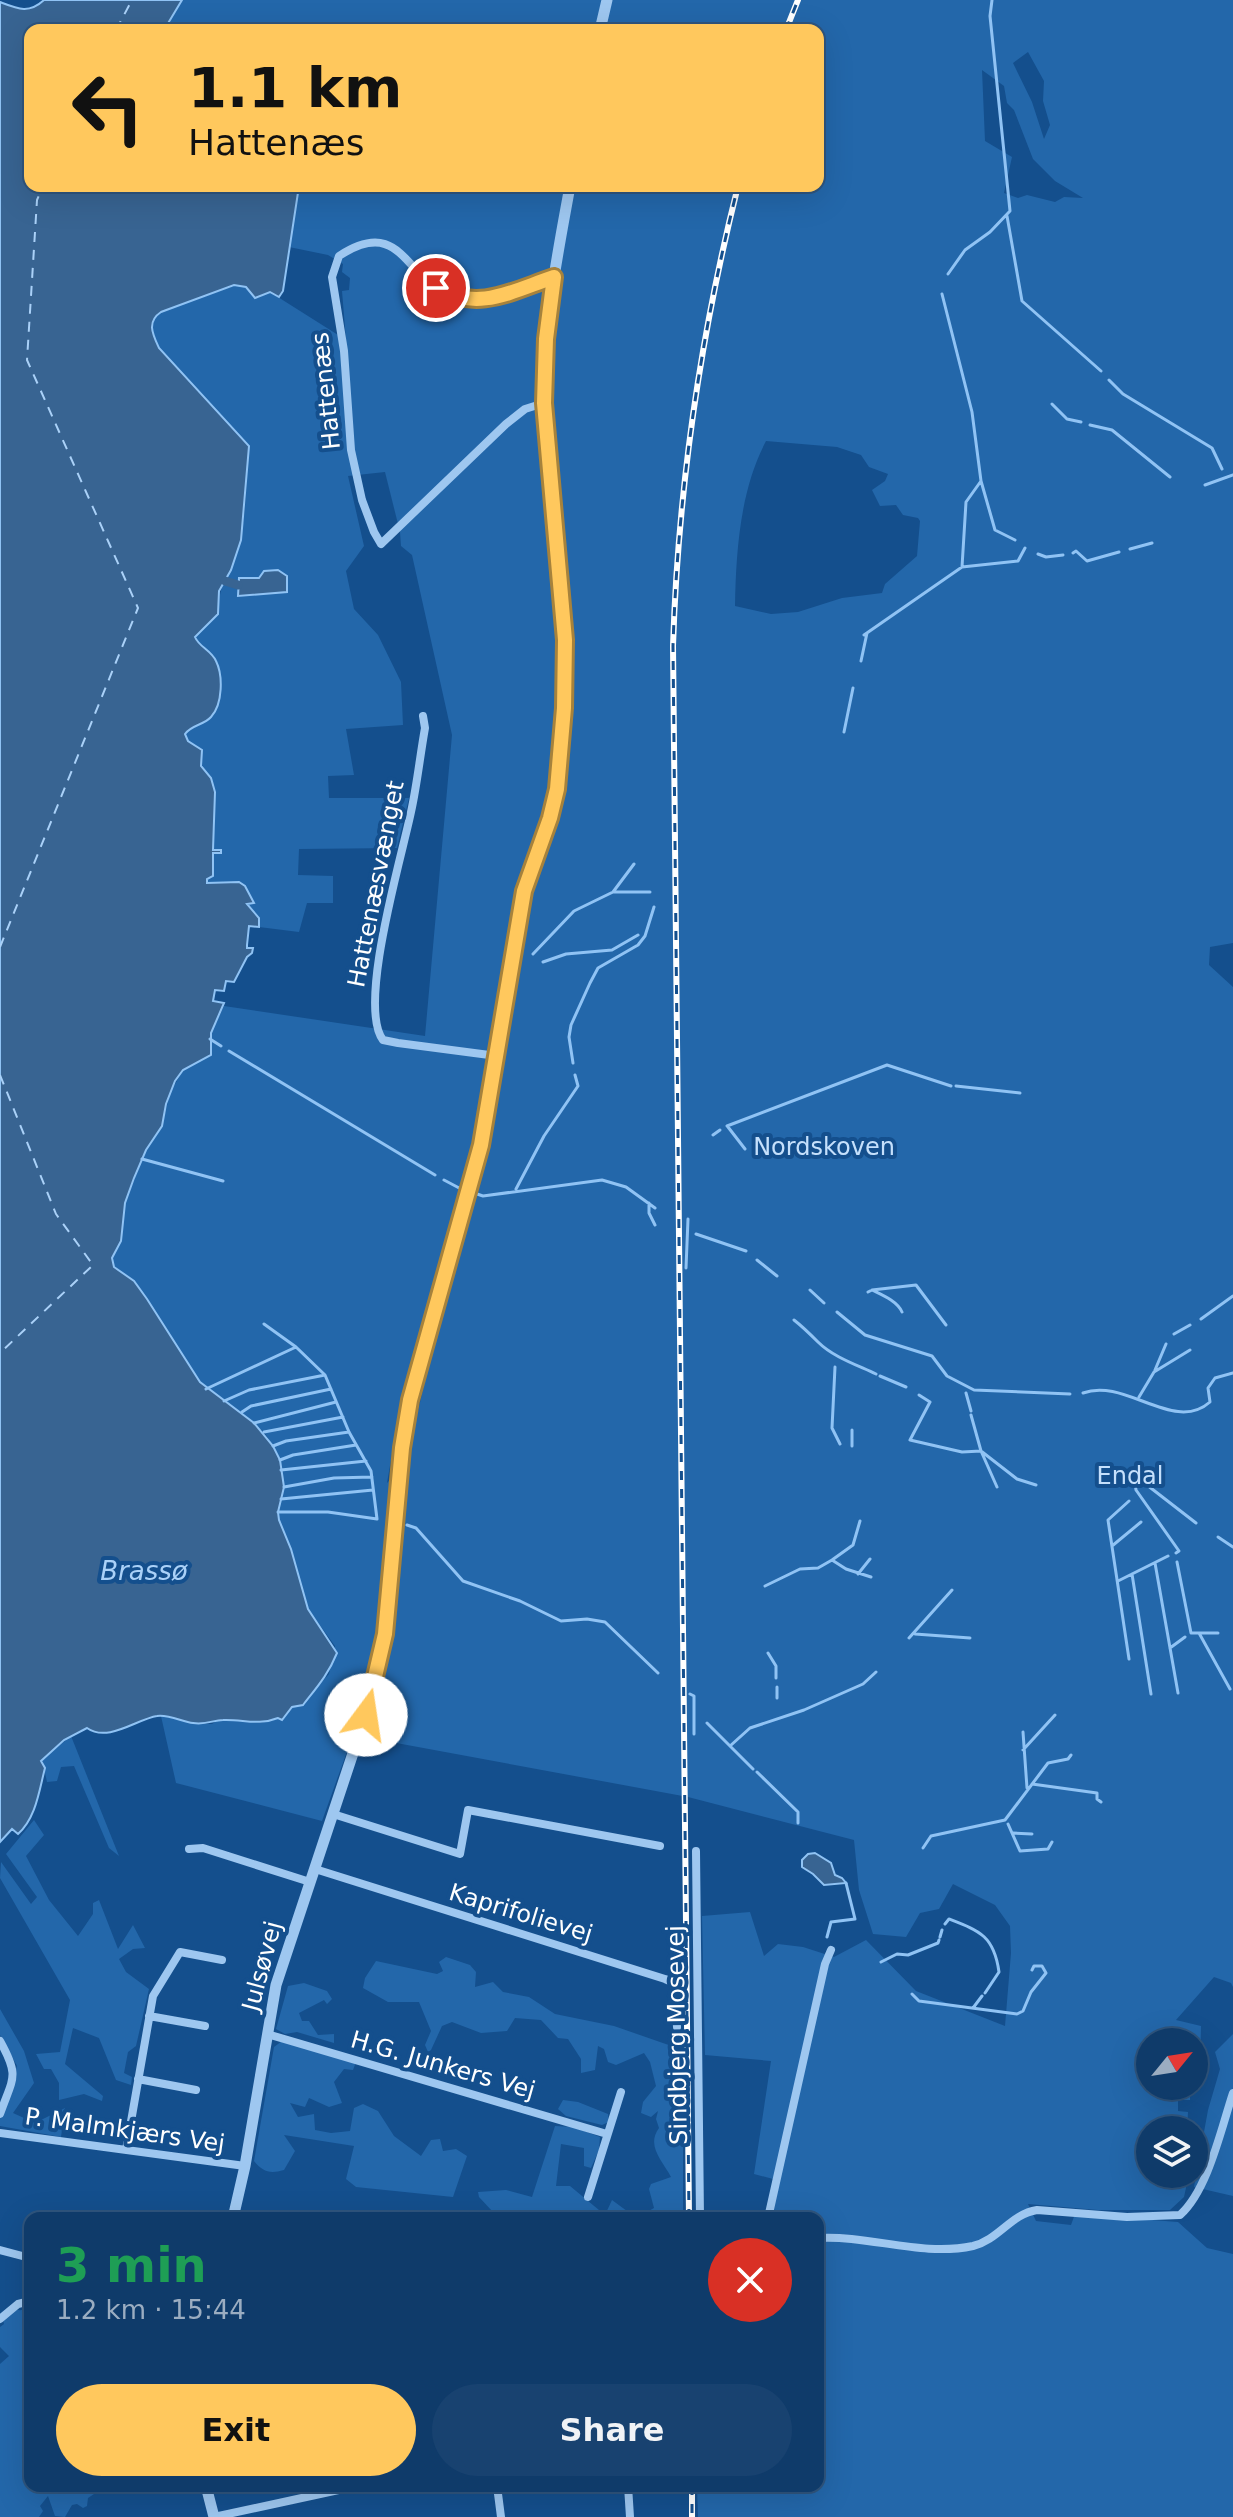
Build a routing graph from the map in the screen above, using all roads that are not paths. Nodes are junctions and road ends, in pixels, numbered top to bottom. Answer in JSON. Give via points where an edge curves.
{"nodes":[{"id":1,"x":607,"y":0,"type":"edge"},
{"id":2,"x":601,"y":24,"type":"edge"},
{"id":3,"x":569,"y":192,"type":"edge"},
{"id":4,"x":554,"y":277,"type":"junction"},
{"id":5,"x":544,"y":403,"type":"junction"},
{"id":6,"x":423,"y":716,"type":"dead end"},
{"id":7,"x":497,"y":1056,"type":"junction"},
{"id":8,"x":333,"y":1814,"type":"junction"},
{"id":9,"x":660,"y":1846,"type":"dead end"},
{"id":10,"x":189,"y":1849,"type":"dead end"},
{"id":11,"x":696,"y":1851,"type":"dead end"},
{"id":12,"x":315,"y":1869,"type":"junction"},
{"id":13,"x":310,"y":1882,"type":"junction"},
{"id":14,"x":831,"y":1950,"type":"dead end"},
{"id":15,"x":222,"y":1960,"type":"dead end"},
{"id":16,"x":149,"y":2016,"type":"junction"},
{"id":17,"x":205,"y":2026,"type":"dead end"},
{"id":18,"x":677,"y":2027,"type":"dead end"},
{"id":19,"x":267,"y":2034,"type":"junction"},
{"id":20,"x":0,"y":2041,"type":"edge"},
{"id":21,"x":138,"y":2079,"type":"junction"},
{"id":22,"x":196,"y":2090,"type":"dead end"},
{"id":23,"x":621,"y":2092,"type":"dead end"},
{"id":24,"x":1233,"y":2093,"type":"edge"},
{"id":25,"x":0,"y":2114,"type":"edge"},
{"id":26,"x":0,"y":2133,"type":"edge"},
{"id":27,"x":607,"y":2134,"type":"junction"},
{"id":28,"x":126,"y":2150,"type":"junction"},
{"id":29,"x":245,"y":2166,"type":"junction"},
{"id":30,"x":588,"y":2197,"type":"dead end"},
{"id":31,"x":234,"y":2212,"type":"edge"},
{"id":32,"x":700,"y":2212,"type":"edge"},
{"id":33,"x":769,"y":2212,"type":"edge"},
{"id":34,"x":824,"y":2238,"type":"edge"},
{"id":35,"x":0,"y":2250,"type":"edge"},
{"id":36,"x":24,"y":2256,"type":"edge"},
{"id":37,"x":24,"y":2302,"type":"edge"},
{"id":38,"x":0,"y":2319,"type":"edge"},
{"id":39,"x":208,"y":2492,"type":"edge"},
{"id":40,"x":329,"y":2492,"type":"edge"},
{"id":41,"x":498,"y":2492,"type":"edge"},
{"id":42,"x":628,"y":2492,"type":"edge"},
{"id":43,"x":214,"y":2517,"type":"edge"},
{"id":44,"x":501,"y":2517,"type":"edge"},
{"id":45,"x":630,"y":2517,"type":"edge"}],
"edges":[{"from":1,"to":2,"type":"street"},
{"from":3,"to":4,"type":"street","name":"Julsøvej"},
{"from":4,"to":5,"type":"street","name":"Julsøvej"},
{"from":4,"to":5,"type":"street","name":"Hattenæs","via":[[493,299],[452,297],[421,276],[398,249],[375,243],[339,256],[332,277],[351,450],[362,500],[381,544],[506,424]]},
{"from":5,"to":7,"type":"street","name":"Julsøvej","via":[[565,640],[562,736],[555,805],[524,891]]},
{"from":6,"to":7,"type":"street","name":"Hattenæsvænget","via":[[411,811],[377,973],[379,1035],[398,1043]]},
{"from":7,"to":8,"type":"street","name":"Julsøvej","via":[[481,1145],[410,1400],[385,1634],[361,1734]]},
{"from":8,"to":9,"type":"street","via":[[460,1854],[468,1810]]},
{"from":8,"to":12,"type":"street","name":"Julsøvej"},
{"from":10,"to":13,"type":"street","via":[[203,1848]]},
{"from":11,"to":32,"type":"street","name":"Sindbjerg Mosevej"},
{"from":12,"to":13,"type":"street","name":"Julsøvej"},
{"from":12,"to":18,"type":"street","name":"Kaprifolievej","via":[[665,1979],[674,1983]]},
{"from":13,"to":19,"type":"street","name":"Julsøvej","via":[[276,1985]]},
{"from":14,"to":33,"type":"street"},
{"from":15,"to":16,"type":"street","via":[[180,1952],[153,1996]]},
{"from":16,"to":17,"type":"street"},
{"from":16,"to":21,"type":"street"},
{"from":19,"to":27,"type":"street","name":"H.G. Junkers Vej"},
{"from":19,"to":29,"type":"street","name":"Julsøvej"},
{"from":20,"to":25,"type":"street","via":[[14,2074]]},
{"from":21,"to":22,"type":"street"},
{"from":21,"to":28,"type":"street"},
{"from":23,"to":27,"type":"street"},
{"from":24,"to":34,"type":"street","via":[[1208,2168],[1180,2215],[1026,2211],[974,2246],[932,2250]]},
{"from":26,"to":28,"type":"street","name":"P. Malmkjærs Vej"},
{"from":27,"to":30,"type":"street"},
{"from":28,"to":29,"type":"street","name":"P. Malmkjærs Vej"},
{"from":29,"to":31,"type":"street","name":"Julsøvej"},
{"from":35,"to":36,"type":"street"},
{"from":37,"to":38,"type":"street"},
{"from":39,"to":43,"type":"street"},
{"from":40,"to":43,"type":"street"},
{"from":41,"to":44,"type":"street"},
{"from":42,"to":45,"type":"street"}]}
